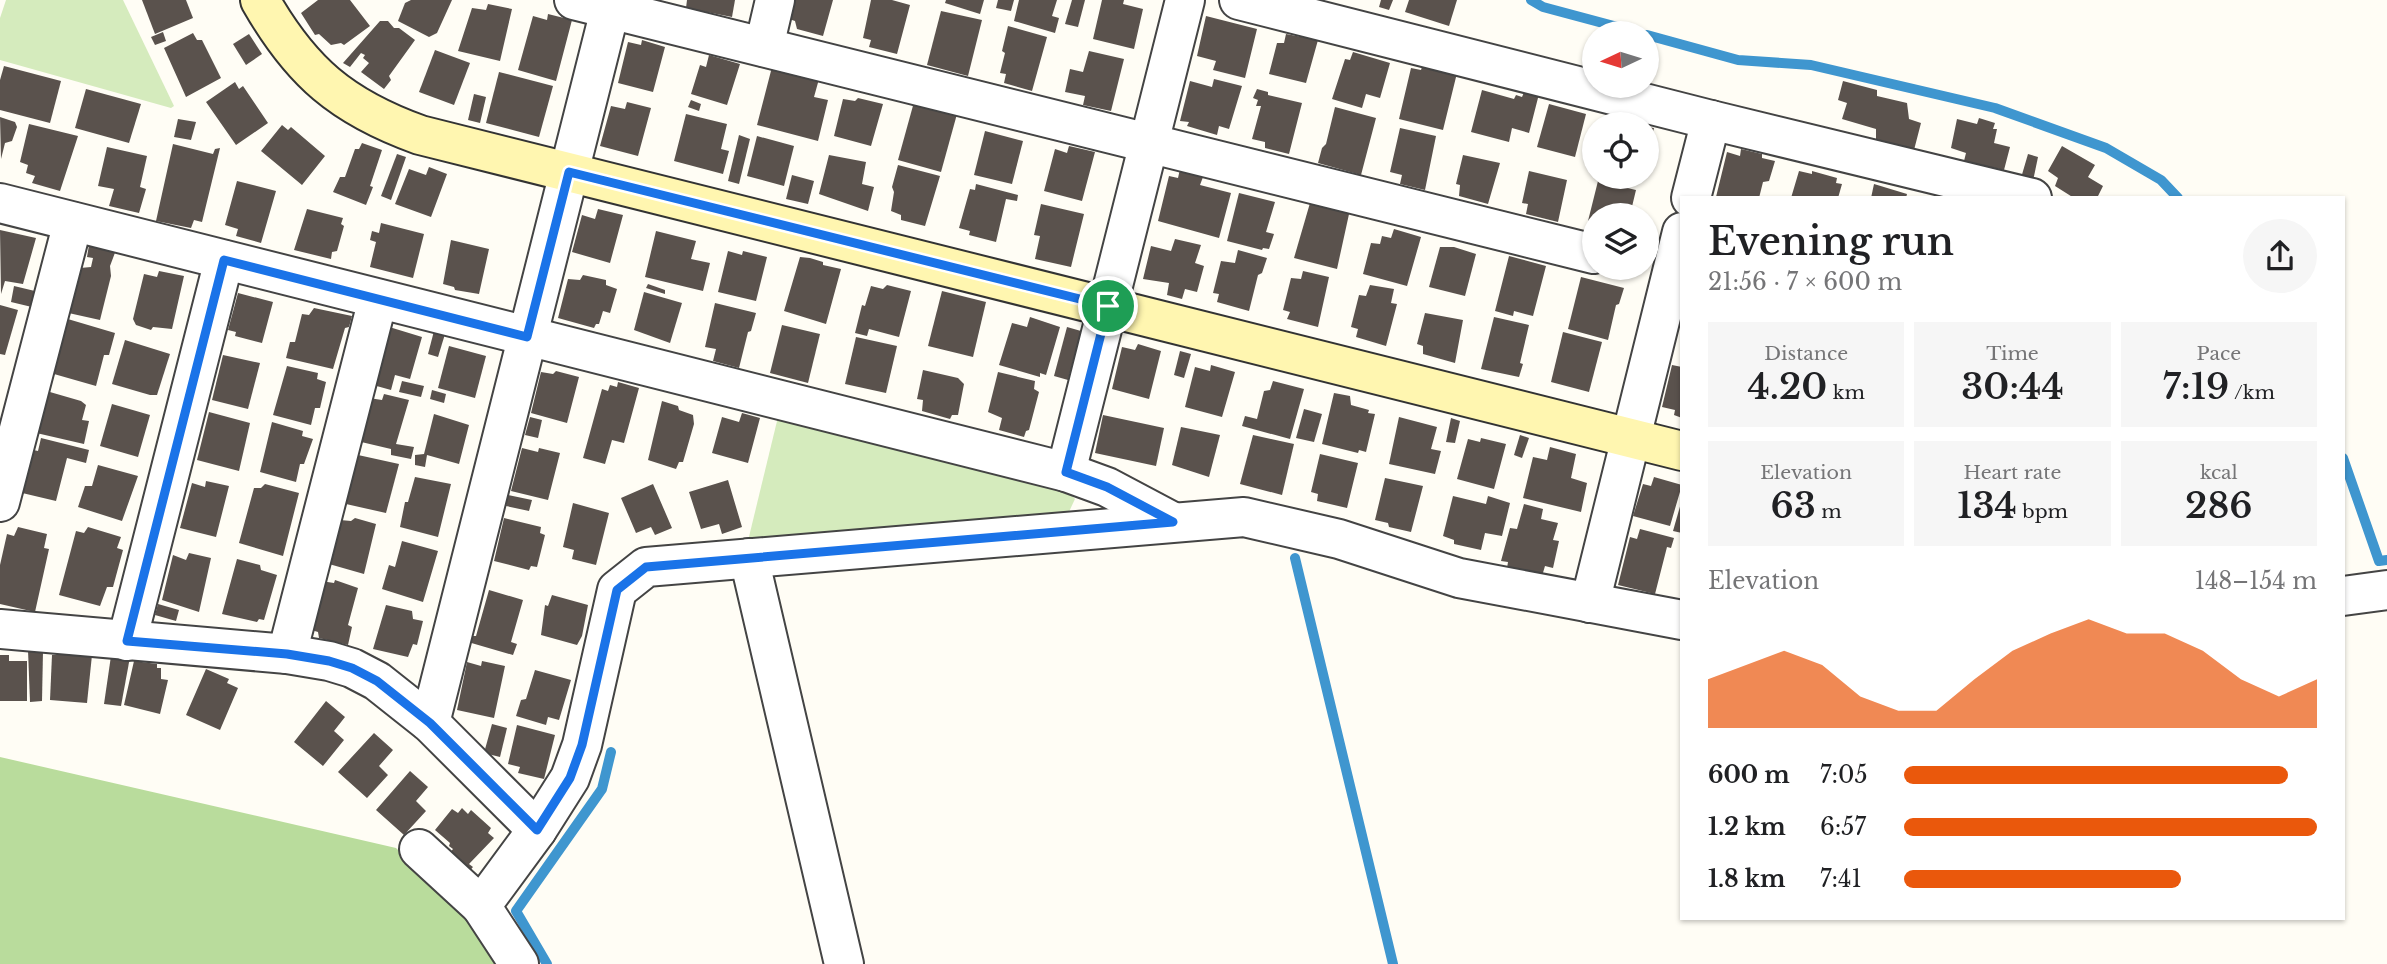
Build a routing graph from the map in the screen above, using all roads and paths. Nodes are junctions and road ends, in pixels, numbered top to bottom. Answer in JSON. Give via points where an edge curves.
{"nodes":[{"id":1,"x":260,"y":0,"type":"edge"},
{"id":2,"x":775,"y":0,"type":"edge"},
{"id":3,"x":1185,"y":0,"type":"edge"},
{"id":4,"x":1239,"y":0,"type":"edge"},
{"id":5,"x":1324,"y":0,"type":"edge"},
{"id":6,"x":592,"y":5,"type":"edge"},
{"id":7,"x":1379,"y":36,"type":"junction"},
{"id":8,"x":764,"y":47,"type":"junction"},
{"id":9,"x":1711,"y":120,"type":"junction"},
{"id":10,"x":1149,"y":145,"type":"junction"},
{"id":11,"x":569,"y":172,"type":"junction"},
{"id":12,"x":1692,"y":196,"type":"edge"},
{"id":13,"x":2024,"y":196,"type":"edge"},
{"id":14,"x":0,"y":203,"type":"edge"},
{"id":15,"x":73,"y":222,"type":"junction"},
{"id":16,"x":1680,"y":237,"type":"edge"},
{"id":17,"x":1582,"y":251,"type":"edge"},
{"id":18,"x":224,"y":260,"type":"junction"},
{"id":19,"x":1666,"y":272,"type":"edge"},
{"id":20,"x":377,"y":299,"type":"junction"},
{"id":21,"x":1108,"y":306,"type":"junction"},
{"id":22,"x":527,"y":337,"type":"junction"},
{"id":23,"x":1629,"y":438,"type":"junction"},
{"id":24,"x":1680,"y":451,"type":"edge"},
{"id":25,"x":1066,"y":472,"type":"junction"},
{"id":26,"x":0,"y":502,"type":"edge"},
{"id":27,"x":1173,"y":522,"type":"junction"},
{"id":28,"x":749,"y":558,"type":"junction"},
{"id":29,"x":2387,"y":590,"type":"edge"},
{"id":30,"x":2345,"y":596,"type":"edge"},
{"id":31,"x":1590,"y":603,"type":"junction"},
{"id":32,"x":1680,"y":620,"type":"edge"},
{"id":33,"x":0,"y":629,"type":"edge"},
{"id":34,"x":127,"y":641,"type":"junction"},
{"id":35,"x":287,"y":654,"type":"junction"},
{"id":36,"x":430,"y":723,"type":"junction"},
{"id":37,"x":537,"y":830,"type":"junction"},
{"id":38,"x":419,"y":849,"type":"dead end"},
{"id":39,"x":481,"y":906,"type":"junction"},
{"id":40,"x":519,"y":964,"type":"edge"},
{"id":41,"x":844,"y":964,"type":"edge"}],
"edges":[{"from":1,"to":11,"type":"street","via":[[281,36],[316,77],[362,111],[420,135]]},
{"from":2,"to":8,"type":"street"},
{"from":3,"to":10,"type":"street"},
{"from":4,"to":7,"type":"street"},
{"from":5,"to":7,"type":"street"},
{"from":6,"to":8,"type":"street"},
{"from":6,"to":11,"type":"street"},
{"from":7,"to":9,"type":"street"},
{"from":8,"to":10,"type":"street"},
{"from":9,"to":12,"type":"street"},
{"from":9,"to":13,"type":"street"},
{"from":10,"to":17,"type":"street"},
{"from":10,"to":21,"type":"street"},
{"from":11,"to":21,"type":"street"},
{"from":11,"to":22,"type":"street"},
{"from":14,"to":15,"type":"street"},
{"from":15,"to":18,"type":"street"},
{"from":15,"to":26,"type":"street"},
{"from":16,"to":19,"type":"street"},
{"from":18,"to":20,"type":"street"},
{"from":18,"to":34,"type":"street"},
{"from":19,"to":23,"type":"street"},
{"from":20,"to":22,"type":"street"},
{"from":20,"to":35,"type":"street"},
{"from":21,"to":23,"type":"street"},
{"from":21,"to":25,"type":"street"},
{"from":22,"to":25,"type":"street"},
{"from":22,"to":36,"type":"street"},
{"from":23,"to":24,"type":"street"},
{"from":23,"to":31,"type":"street"},
{"from":25,"to":27,"type":"street","via":[[1107,487]]},
{"from":27,"to":28,"type":"street"},
{"from":27,"to":31,"type":"street","via":[[1244,517],[1339,539],[1459,578]]},
{"from":28,"to":37,"type":"street","via":[[646,567],[617,590],[582,745],[570,778]]},
{"from":28,"to":41,"type":"street"},
{"from":29,"to":30,"type":"street"},
{"from":31,"to":32,"type":"street"},
{"from":33,"to":34,"type":"street"},
{"from":34,"to":35,"type":"street"},
{"from":35,"to":36,"type":"street","via":[[352,668],[377,681]]},
{"from":36,"to":37,"type":"street"},
{"from":37,"to":39,"type":"street"},
{"from":38,"to":39,"type":"street"},
{"from":39,"to":40,"type":"street"}]}
